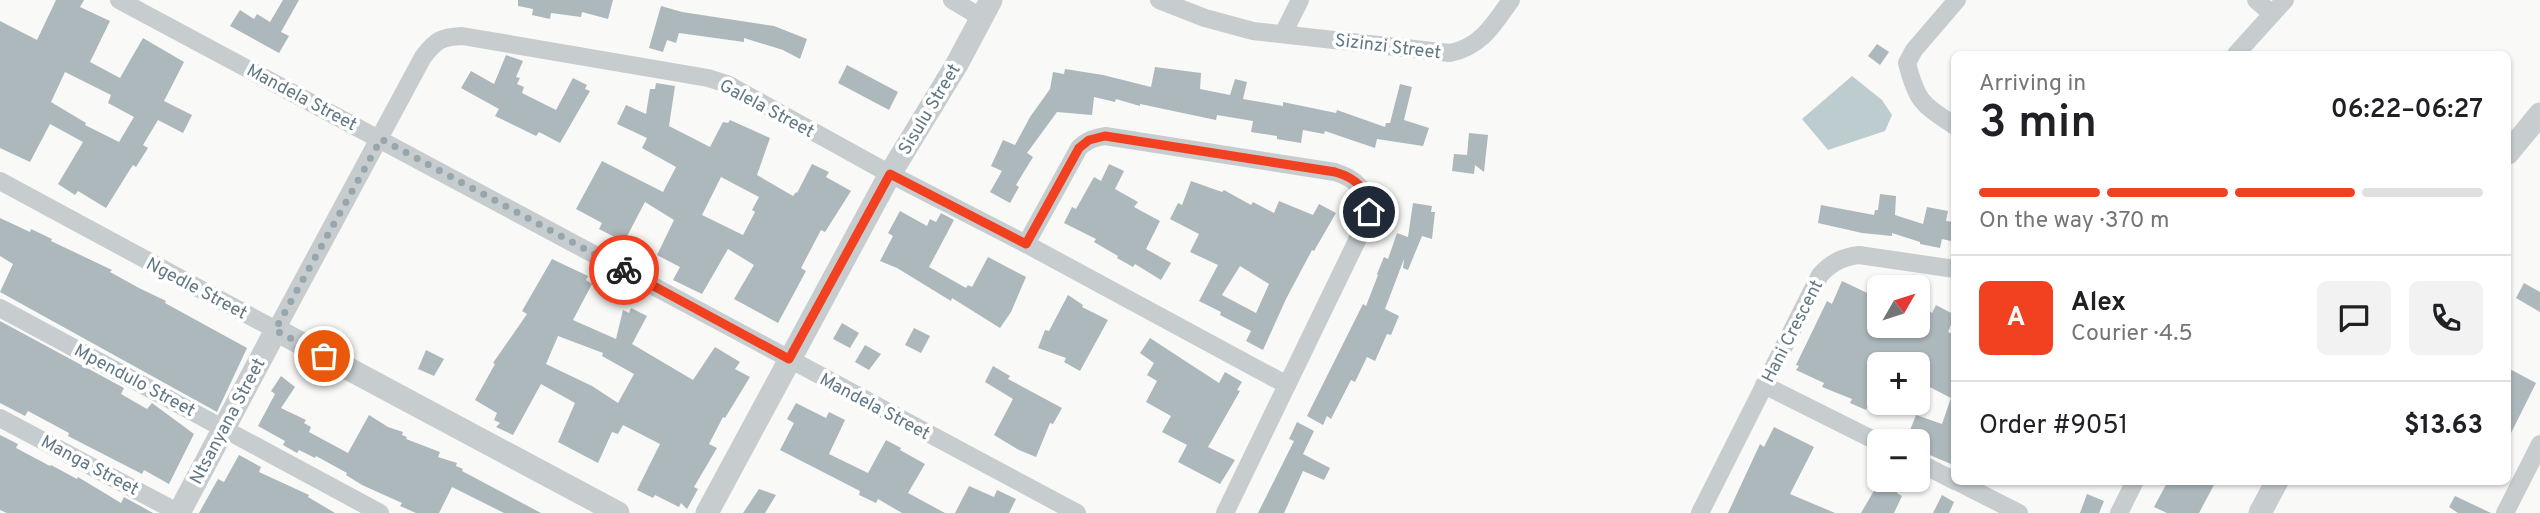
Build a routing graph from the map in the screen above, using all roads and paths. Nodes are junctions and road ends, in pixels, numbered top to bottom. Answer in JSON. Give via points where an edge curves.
{"nodes":[{"id":1,"x":119,"y":0,"type":"edge"},
{"id":2,"x":952,"y":0,"type":"edge"},
{"id":3,"x":1159,"y":0,"type":"edge"},
{"id":4,"x":1300,"y":0,"type":"edge"},
{"id":5,"x":1511,"y":0,"type":"edge"},
{"id":6,"x":1956,"y":0,"type":"edge"},
{"id":7,"x":2256,"y":0,"type":"edge"},
{"id":8,"x":2285,"y":0,"type":"edge"},
{"id":9,"x":2271,"y":7,"type":"edge"},
{"id":10,"x":986,"y":9,"type":"edge"},
{"id":11,"x":1283,"y":34,"type":"junction"},
{"id":12,"x":2238,"y":51,"type":"edge"},
{"id":13,"x":2540,"y":114,"type":"edge"},
{"id":14,"x":1951,"y":123,"type":"edge"},
{"id":15,"x":381,"y":139,"type":"junction"},
{"id":16,"x":2511,"y":149,"type":"edge"},
{"id":17,"x":890,"y":174,"type":"junction"},
{"id":18,"x":0,"y":181,"type":"edge"},
{"id":19,"x":1026,"y":244,"type":"junction"},
{"id":20,"x":1951,"y":268,"type":"edge"},
{"id":21,"x":0,"y":308,"type":"edge"},
{"id":22,"x":275,"y":330,"type":"junction"},
{"id":23,"x":789,"y":359,"type":"junction"},
{"id":24,"x":1287,"y":385,"type":"junction"},
{"id":25,"x":1764,"y":385,"type":"junction"},
{"id":26,"x":0,"y":418,"type":"edge"},
{"id":27,"x":223,"y":427,"type":"junction"},
{"id":28,"x":1867,"y":436,"type":"edge"},
{"id":29,"x":2538,"y":453,"type":"edge"},
{"id":30,"x":1930,"y":468,"type":"edge"},
{"id":31,"x":1951,"y":479,"type":"edge"},
{"id":32,"x":1963,"y":485,"type":"edge"},
{"id":33,"x":2133,"y":485,"type":"edge"},
{"id":34,"x":2275,"y":485,"type":"edge"},
{"id":35,"x":179,"y":513,"type":"edge"},
{"id":36,"x":380,"y":513,"type":"edge"},
{"id":37,"x":616,"y":513,"type":"edge"},
{"id":38,"x":707,"y":513,"type":"edge"},
{"id":39,"x":1077,"y":513,"type":"edge"},
{"id":40,"x":1224,"y":513,"type":"edge"},
{"id":41,"x":1700,"y":513,"type":"edge"},
{"id":42,"x":2019,"y":513,"type":"edge"},
{"id":43,"x":2119,"y":513,"type":"edge"},
{"id":44,"x":2260,"y":513,"type":"edge"},
{"id":45,"x":2505,"y":513,"type":"edge"}],
"edges":[{"from":1,"to":15,"type":"street","name":"Mandela Street"},
{"from":2,"to":10,"type":"street"},
{"from":3,"to":11,"type":"street","name":"Sizinzi Street","via":[[1233,27]]},
{"from":4,"to":11,"type":"street"},
{"from":5,"to":11,"type":"street","name":"Sizinzi Street","via":[[1477,43],[1450,53]]},
{"from":6,"to":14,"type":"street","via":[[1907,63],[1924,106]]},
{"from":7,"to":9,"type":"street"},
{"from":8,"to":9,"type":"street"},
{"from":9,"to":12,"type":"street"},
{"from":10,"to":17,"type":"street","name":"Sisulu Street"},
{"from":13,"to":16,"type":"street"},
{"from":15,"to":17,"type":"street","name":"Galela Street","via":[[432,44],[445,37],[463,36],[727,83]]},
{"from":15,"to":22,"type":"street","name":"Galela Street"},
{"from":15,"to":23,"type":"street","name":"Mandela Street"},
{"from":17,"to":19,"type":"street","name":"Galela Street"},
{"from":17,"to":23,"type":"street","name":"Sisulu Street"},
{"from":18,"to":22,"type":"street","name":"Ngedle Street"},
{"from":19,"to":24,"type":"street","name":"Galela Street"},
{"from":19,"to":24,"type":"street","via":[[1079,148],[1105,136],[1348,176],[1366,194],[1369,212]]},
{"from":20,"to":25,"type":"street","name":"Hani Crescent","via":[[1858,255],[1828,267],[1819,275]]},
{"from":21,"to":27,"type":"street","name":"Mpendulo Street"},
{"from":22,"to":27,"type":"street","name":"Ntsanyana Street"},
{"from":22,"to":37,"type":"street","name":"Ngedle Street"},
{"from":23,"to":38,"type":"street","name":"Sisulu Street"},
{"from":23,"to":39,"type":"street","name":"Mandela Street"},
{"from":24,"to":40,"type":"street"},
{"from":25,"to":28,"type":"street"},
{"from":25,"to":41,"type":"street","name":"Hani Crescent"},
{"from":26,"to":35,"type":"street","name":"Manga Street"},
{"from":27,"to":35,"type":"street","name":"Ntsanyana Street"},
{"from":27,"to":36,"type":"street","name":"Mpendulo Street"},
{"from":29,"to":45,"type":"street"},
{"from":30,"to":31,"type":"street"},
{"from":32,"to":42,"type":"street"},
{"from":33,"to":43,"type":"street"},
{"from":34,"to":44,"type":"street"}]}
